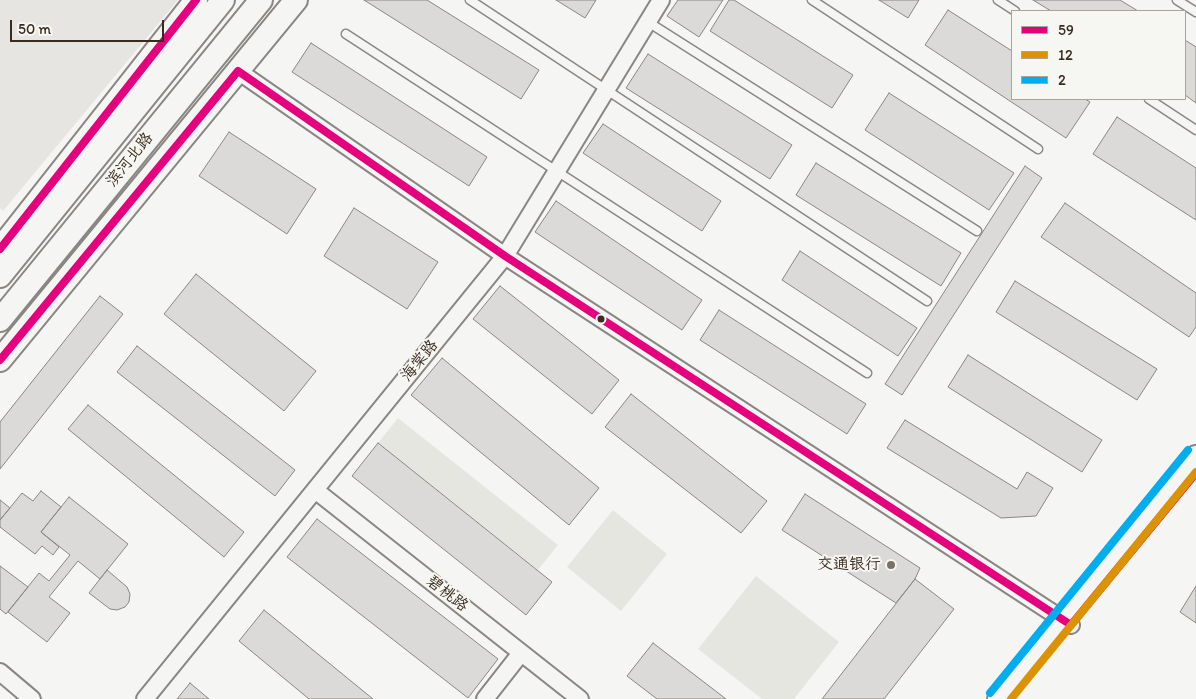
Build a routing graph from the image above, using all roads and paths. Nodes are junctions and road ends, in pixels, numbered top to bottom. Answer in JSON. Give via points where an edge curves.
{"nodes":[{"id":1,"x":196,"y":0,"type":"edge"},
{"id":2,"x":223,"y":0,"type":"edge"},
{"id":3,"x":261,"y":0,"type":"edge"},
{"id":4,"x":296,"y":0,"type":"edge"},
{"id":5,"x":470,"y":0,"type":"edge"},
{"id":6,"x":661,"y":0,"type":"edge"},
{"id":7,"x":812,"y":0,"type":"edge"},
{"id":8,"x":998,"y":0,"type":"edge"},
{"id":9,"x":1177,"y":0,"type":"edge"},
{"id":10,"x":1013,"y":10,"type":"edge"},
{"id":11,"x":1196,"y":12,"type":"edge"},
{"id":12,"x":648,"y":22,"type":"junction"},
{"id":13,"x":346,"y":34,"type":"dead end"},
{"id":14,"x":238,"y":71,"type":"junction"},
{"id":15,"x":606,"y":90,"type":"junction"},
{"id":16,"x":1151,"y":100,"type":"edge"},
{"id":17,"x":1196,"y":130,"type":"edge"},
{"id":18,"x":1038,"y":149,"type":"dead end"},
{"id":19,"x":557,"y":171,"type":"junction"},
{"id":20,"x":977,"y":231,"type":"dead end"},
{"id":21,"x":0,"y":249,"type":"edge"},
{"id":22,"x":505,"y":256,"type":"junction"},
{"id":23,"x":0,"y":276,"type":"edge"},
{"id":24,"x":927,"y":301,"type":"dead end"},
{"id":25,"x":0,"y":320,"type":"edge"},
{"id":26,"x":0,"y":360,"type":"edge"},
{"id":27,"x":867,"y":373,"type":"dead end"},
{"id":28,"x":1196,"y":456,"type":"edge"},
{"id":29,"x":1196,"y":473,"type":"edge"},
{"id":30,"x":315,"y":490,"type":"junction"},
{"id":31,"x":1067,"y":622,"type":"junction"},
{"id":32,"x":521,"y":653,"type":"junction"},
{"id":33,"x":0,"y":672,"type":"edge"},
{"id":34,"x":32,"y":699,"type":"edge"},
{"id":35,"x":145,"y":699,"type":"edge"},
{"id":36,"x":485,"y":699,"type":"edge"},
{"id":37,"x":580,"y":699,"type":"edge"},
{"id":38,"x":998,"y":699,"type":"edge"},
{"id":39,"x":1011,"y":699,"type":"edge"}],
"edges":[{"from":1,"to":21,"type":"main road"},
{"from":2,"to":23,"type":"main road","name":"滨河北路"},
{"from":3,"to":25,"type":"main road","name":"滨河北路"},
{"from":4,"to":14,"type":"main road"},
{"from":5,"to":15,"type":"lane"},
{"from":6,"to":12,"type":"street","name":"海棠路"},
{"from":7,"to":18,"type":"lane"},
{"from":8,"to":10,"type":"lane"},
{"from":9,"to":11,"type":"lane"},
{"from":12,"to":15,"type":"street","name":"海棠路"},
{"from":12,"to":20,"type":"lane"},
{"from":13,"to":19,"type":"lane"},
{"from":14,"to":22,"type":"street"},
{"from":14,"to":26,"type":"main road"},
{"from":15,"to":19,"type":"street","name":"海棠路"},
{"from":15,"to":24,"type":"lane"},
{"from":16,"to":17,"type":"lane"},
{"from":19,"to":22,"type":"street","name":"海棠路"},
{"from":19,"to":27,"type":"lane"},
{"from":22,"to":30,"type":"street","name":"海棠路"},
{"from":22,"to":31,"type":"street"},
{"from":28,"to":31,"type":"street"},
{"from":29,"to":31,"type":"street"},
{"from":30,"to":32,"type":"street","name":"碧桃路"},
{"from":30,"to":35,"type":"street","name":"海棠路"},
{"from":31,"to":38,"type":"street"},
{"from":31,"to":39,"type":"street"},
{"from":32,"to":36,"type":"street"},
{"from":32,"to":37,"type":"street","name":"碧桃路"},
{"from":33,"to":34,"type":"street"}]}
